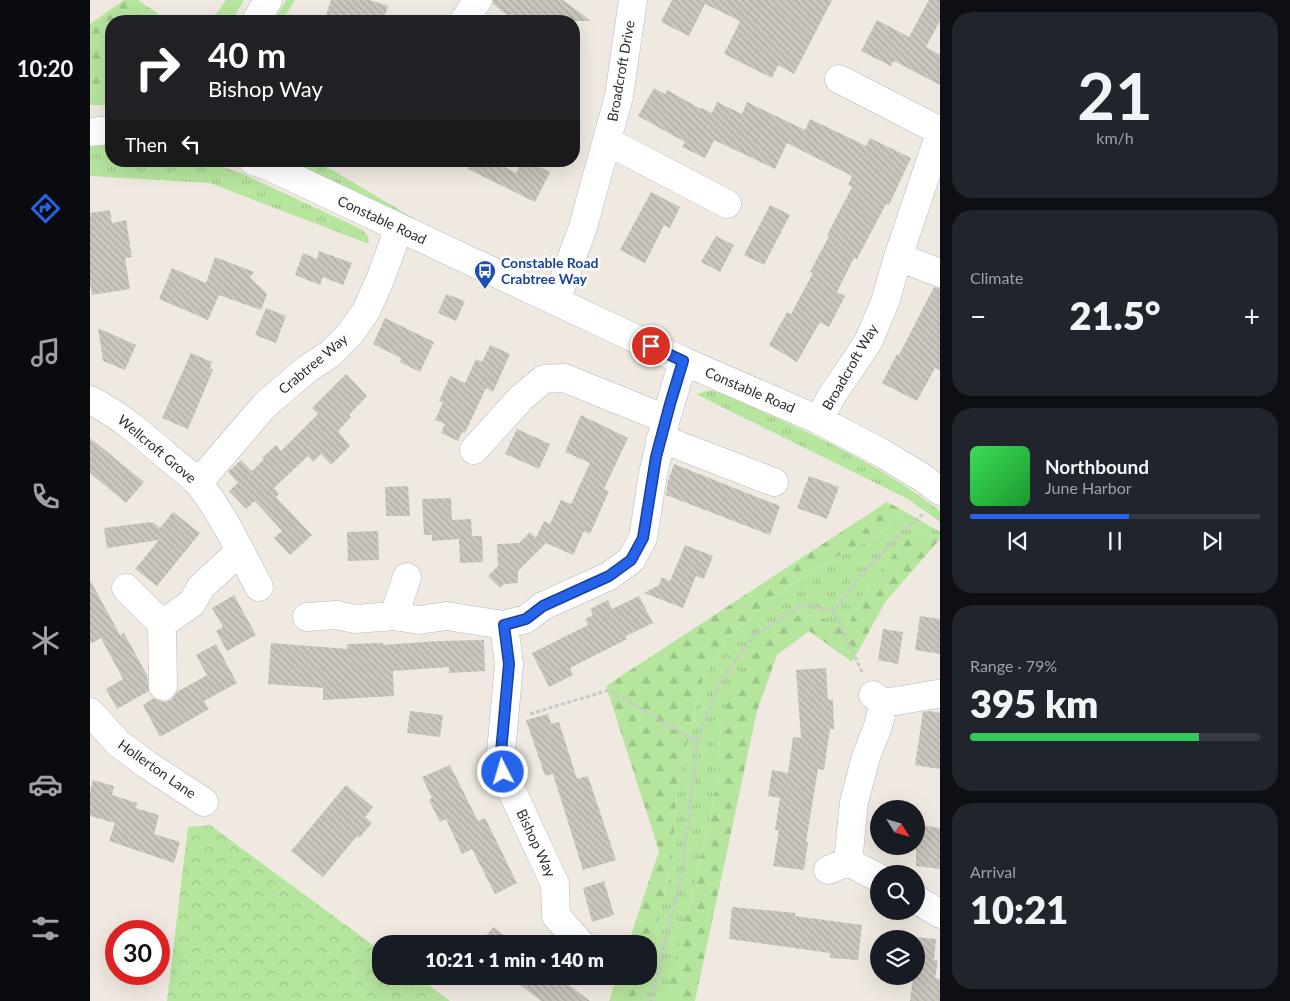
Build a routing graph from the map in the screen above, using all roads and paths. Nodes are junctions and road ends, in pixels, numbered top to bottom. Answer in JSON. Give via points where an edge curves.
{"nodes":[{"id":1,"x":268,"y":0,"type":"edge"},
{"id":2,"x":478,"y":0,"type":"edge"},
{"id":3,"x":633,"y":0,"type":"edge"},
{"id":4,"x":259,"y":15,"type":"edge"},
{"id":5,"x":468,"y":15,"type":"edge"},
{"id":6,"x":839,"y":79,"type":"dead end"},
{"id":7,"x":105,"y":131,"type":"edge"},
{"id":8,"x":90,"y":132,"type":"edge"},
{"id":9,"x":940,"y":132,"type":"edge"},
{"id":10,"x":607,"y":141,"type":"junction"},
{"id":11,"x":270,"y":167,"type":"edge"},
{"id":12,"x":727,"y":204,"type":"dead end"},
{"id":13,"x":399,"y":228,"type":"junction"},
{"id":14,"x":898,"y":257,"type":"junction"},
{"id":15,"x":940,"y":273,"type":"edge"},
{"id":16,"x":556,"y":301,"type":"junction"},
{"id":17,"x":683,"y":361,"type":"junction"},
{"id":18,"x":90,"y":400,"type":"edge"},
{"id":19,"x":820,"y":420,"type":"junction"},
{"id":20,"x":663,"y":430,"type":"junction"},
{"id":21,"x":474,"y":450,"type":"dead end"},
{"id":22,"x":198,"y":482,"type":"junction"},
{"id":23,"x":774,"y":482,"type":"dead end"},
{"id":24,"x":933,"y":502,"type":"edge"},
{"id":25,"x":239,"y":552,"type":"junction"},
{"id":26,"x":407,"y":577,"type":"dead end"},
{"id":27,"x":259,"y":587,"type":"dead end"},
{"id":28,"x":126,"y":588,"type":"dead end"},
{"id":29,"x":834,"y":611,"type":"junction"},
{"id":30,"x":394,"y":616,"type":"junction"},
{"id":31,"x":307,"y":617,"type":"dead end"},
{"id":32,"x":162,"y":624,"type":"junction"},
{"id":33,"x":504,"y":625,"type":"junction"},
{"id":34,"x":162,"y":686,"type":"dead end"},
{"id":35,"x":937,"y":694,"type":"dead end"},
{"id":36,"x":878,"y":699,"type":"junction"},
{"id":37,"x":90,"y":712,"type":"edge"},
{"id":38,"x":503,"y":722,"type":"junction"},
{"id":39,"x":697,"y":742,"type":"junction"},
{"id":40,"x":204,"y":802,"type":"dead end"},
{"id":41,"x":870,"y":875,"type":"edge"},
{"id":42,"x":925,"y":905,"type":"edge"},
{"id":43,"x":940,"y":914,"type":"edge"},
{"id":44,"x":570,"y":935,"type":"edge"},
{"id":45,"x":651,"y":1001,"type":"edge"}],
"edges":[{"from":1,"to":4,"type":"street"},
{"from":2,"to":5,"type":"street"},
{"from":3,"to":10,"type":"street","name":"Broadcroft Drive","via":[[619,96]]},
{"from":6,"to":9,"type":"street","name":"Broadcroft Way"},
{"from":7,"to":8,"type":"street"},
{"from":9,"to":14,"type":"street","name":"Broadcroft Way"},
{"from":10,"to":12,"type":"street","name":"Broadcroft Drive"},
{"from":10,"to":16,"type":"street","name":"Broadcroft Drive","via":[[583,227]]},
{"from":11,"to":13,"type":"street","name":"Constable Road"},
{"from":13,"to":16,"type":"street","name":"Constable Road"},
{"from":13,"to":22,"type":"street","name":"Crabtree Way","via":[[366,311],[350,334],[330,354],[265,405]]},
{"from":14,"to":15,"type":"street"},
{"from":14,"to":19,"type":"street","name":"Broadcroft Way","via":[[885,302],[868,342],[831,397]]},
{"from":16,"to":17,"type":"street","name":"Constable Road"},
{"from":17,"to":19,"type":"street","name":"Constable Road"},
{"from":17,"to":20,"type":"street"},
{"from":18,"to":22,"type":"street","name":"Wellcroft Grove","via":[[136,430]]},
{"from":19,"to":24,"type":"street","name":"Constable Road","via":[[923,478]]},
{"from":20,"to":21,"type":"street","via":[[564,378],[544,379],[521,398]]},
{"from":20,"to":23,"type":"street","via":[[675,444]]},
{"from":20,"to":33,"type":"street","via":[[652,474],[643,538],[631,560],[609,576],[543,606],[526,619]]},
{"from":22,"to":25,"type":"street","name":"Wellcroft Grove","via":[[226,522]]},
{"from":24,"to":29,"type":"path","via":[[896,537]]},
{"from":25,"to":27,"type":"street","name":"Wellcroft Grove"},
{"from":25,"to":32,"type":"street","via":[[201,587],[192,603]]},
{"from":26,"to":30,"type":"street"},
{"from":28,"to":32,"type":"street"},
{"from":29,"to":36,"type":"path"},
{"from":29,"to":39,"type":"path","via":[[802,606],[754,634],[718,684]]},
{"from":30,"to":31,"type":"street","via":[[354,619],[336,615]]},
{"from":30,"to":33,"type":"street","via":[[419,620],[446,616]]},
{"from":32,"to":34,"type":"street"},
{"from":33,"to":38,"type":"street","name":"Bishop Way","via":[[509,664]]},
{"from":35,"to":36,"type":"street"},
{"from":36,"to":41,"type":"street","via":[[878,726],[866,757],[838,866]]},
{"from":37,"to":40,"type":"street","name":"Hollerton Lane","via":[[118,743]]},
{"from":38,"to":39,"type":"path","via":[[609,690]]},
{"from":38,"to":44,"type":"street","name":"Bishop Way","via":[[503,772],[554,884],[544,915]]},
{"from":39,"to":45,"type":"path","via":[[682,867]]},
{"from":42,"to":43,"type":"street"}]}
